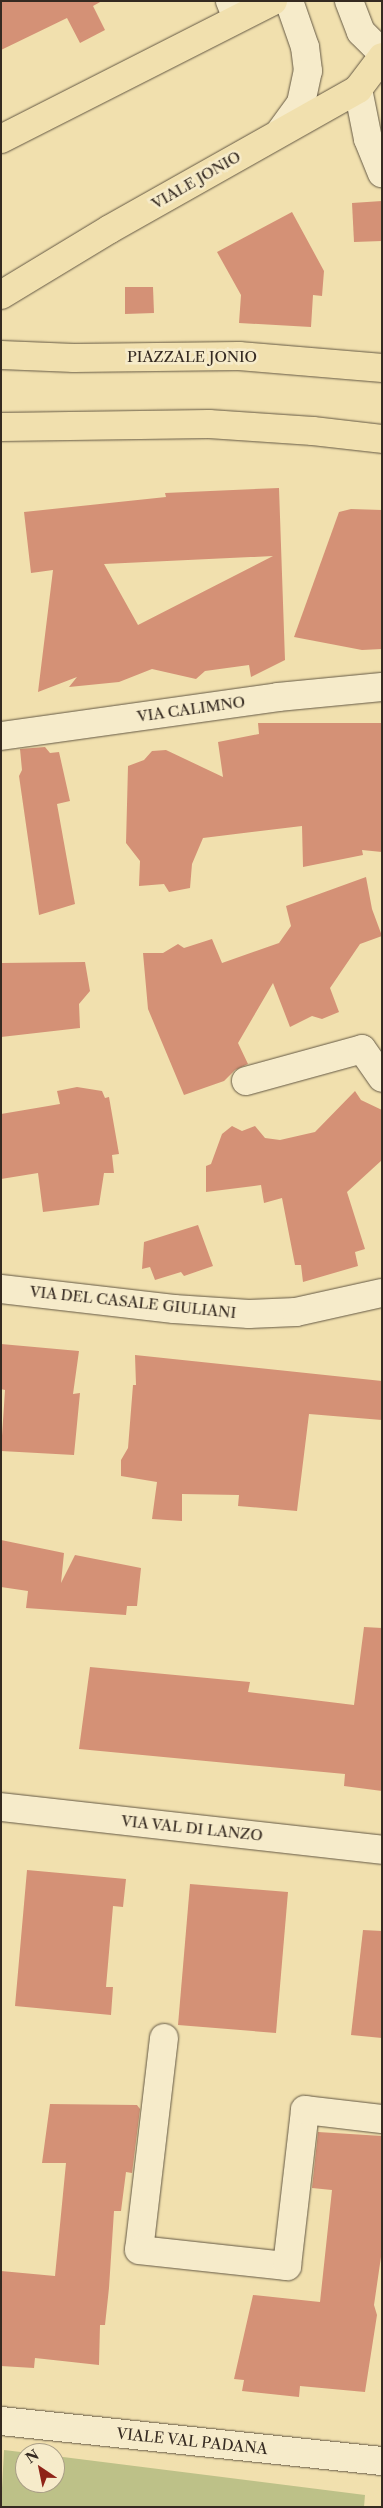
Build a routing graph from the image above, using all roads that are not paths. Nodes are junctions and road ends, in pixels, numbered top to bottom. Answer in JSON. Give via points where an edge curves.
{"nodes":[{"id":1,"x":273,"y":1,"type":"edge"},
{"id":2,"x":289,"y":1,"type":"edge"},
{"id":3,"x":348,"y":1,"type":"edge"},
{"id":4,"x":234,"y":10,"type":"edge"},
{"id":5,"x":382,"y":53,"type":"edge"},
{"id":6,"x":382,"y":57,"type":"edge"},
{"id":7,"x":358,"y":89,"type":"junction"},
{"id":8,"x":280,"y":132,"type":"junction"},
{"id":9,"x":1,"y":139,"type":"edge"},
{"id":10,"x":382,"y":173,"type":"edge"},
{"id":11,"x":1,"y":296,"type":"edge"},
{"id":12,"x":1,"y":355,"type":"edge"},
{"id":13,"x":382,"y":368,"type":"edge"},
{"id":14,"x":10,"y":430,"type":"edge"},
{"id":15,"x":382,"y":440,"type":"edge"},
{"id":16,"x":382,"y":687,"type":"edge"},
{"id":17,"x":1,"y":736,"type":"edge"},
{"id":18,"x":382,"y":1078,"type":"edge"},
{"id":19,"x":246,"y":1081,"type":"dead end"},
{"id":20,"x":1,"y":1289,"type":"edge"},
{"id":21,"x":382,"y":1293,"type":"edge"},
{"id":22,"x":1,"y":1807,"type":"edge"},
{"id":23,"x":382,"y":1850,"type":"edge"},
{"id":24,"x":164,"y":2038,"type":"dead end"},
{"id":25,"x":382,"y":2119,"type":"edge"},
{"id":26,"x":1,"y":2421,"type":"edge"},
{"id":27,"x":382,"y":2461,"type":"edge"}],
"edges":[{"from":1,"to":4,"type":"main road"},
{"from":2,"to":8,"type":"street","via":[[305,47],[308,71],[301,103]]},
{"from":3,"to":5,"type":"street","via":[[361,32]]},
{"from":4,"to":9,"type":"main road"},
{"from":6,"to":7,"type":"main road","name":"VIALE JONIO"},
{"from":7,"to":8,"type":"main road","name":"VIALE JONIO"},
{"from":7,"to":10,"type":"street","via":[[368,139]]},
{"from":8,"to":11,"type":"main road","name":"VIALE JONIO"},
{"from":12,"to":13,"type":"main road","name":"PIAZZALE JONIO","via":[[74,358],[238,356]]},
{"from":14,"to":15,"type":"main road","via":[[209,424],[305,430]]},
{"from":16,"to":17,"type":"street","name":"VIA CALIMNO","via":[[278,697]]},
{"from":18,"to":19,"type":"street","via":[[362,1049]]},
{"from":20,"to":21,"type":"street","name":"VIA DEL CASALE GIULIANI","via":[[174,1309],[249,1314],[296,1312]]},
{"from":22,"to":23,"type":"street","name":"VIA VAL DI LANZO"},
{"from":24,"to":25,"type":"street","via":[[139,2250],[287,2266],[305,2110]]},
{"from":26,"to":27,"type":"street","name":"VIALE VAL PADANA"}]}
